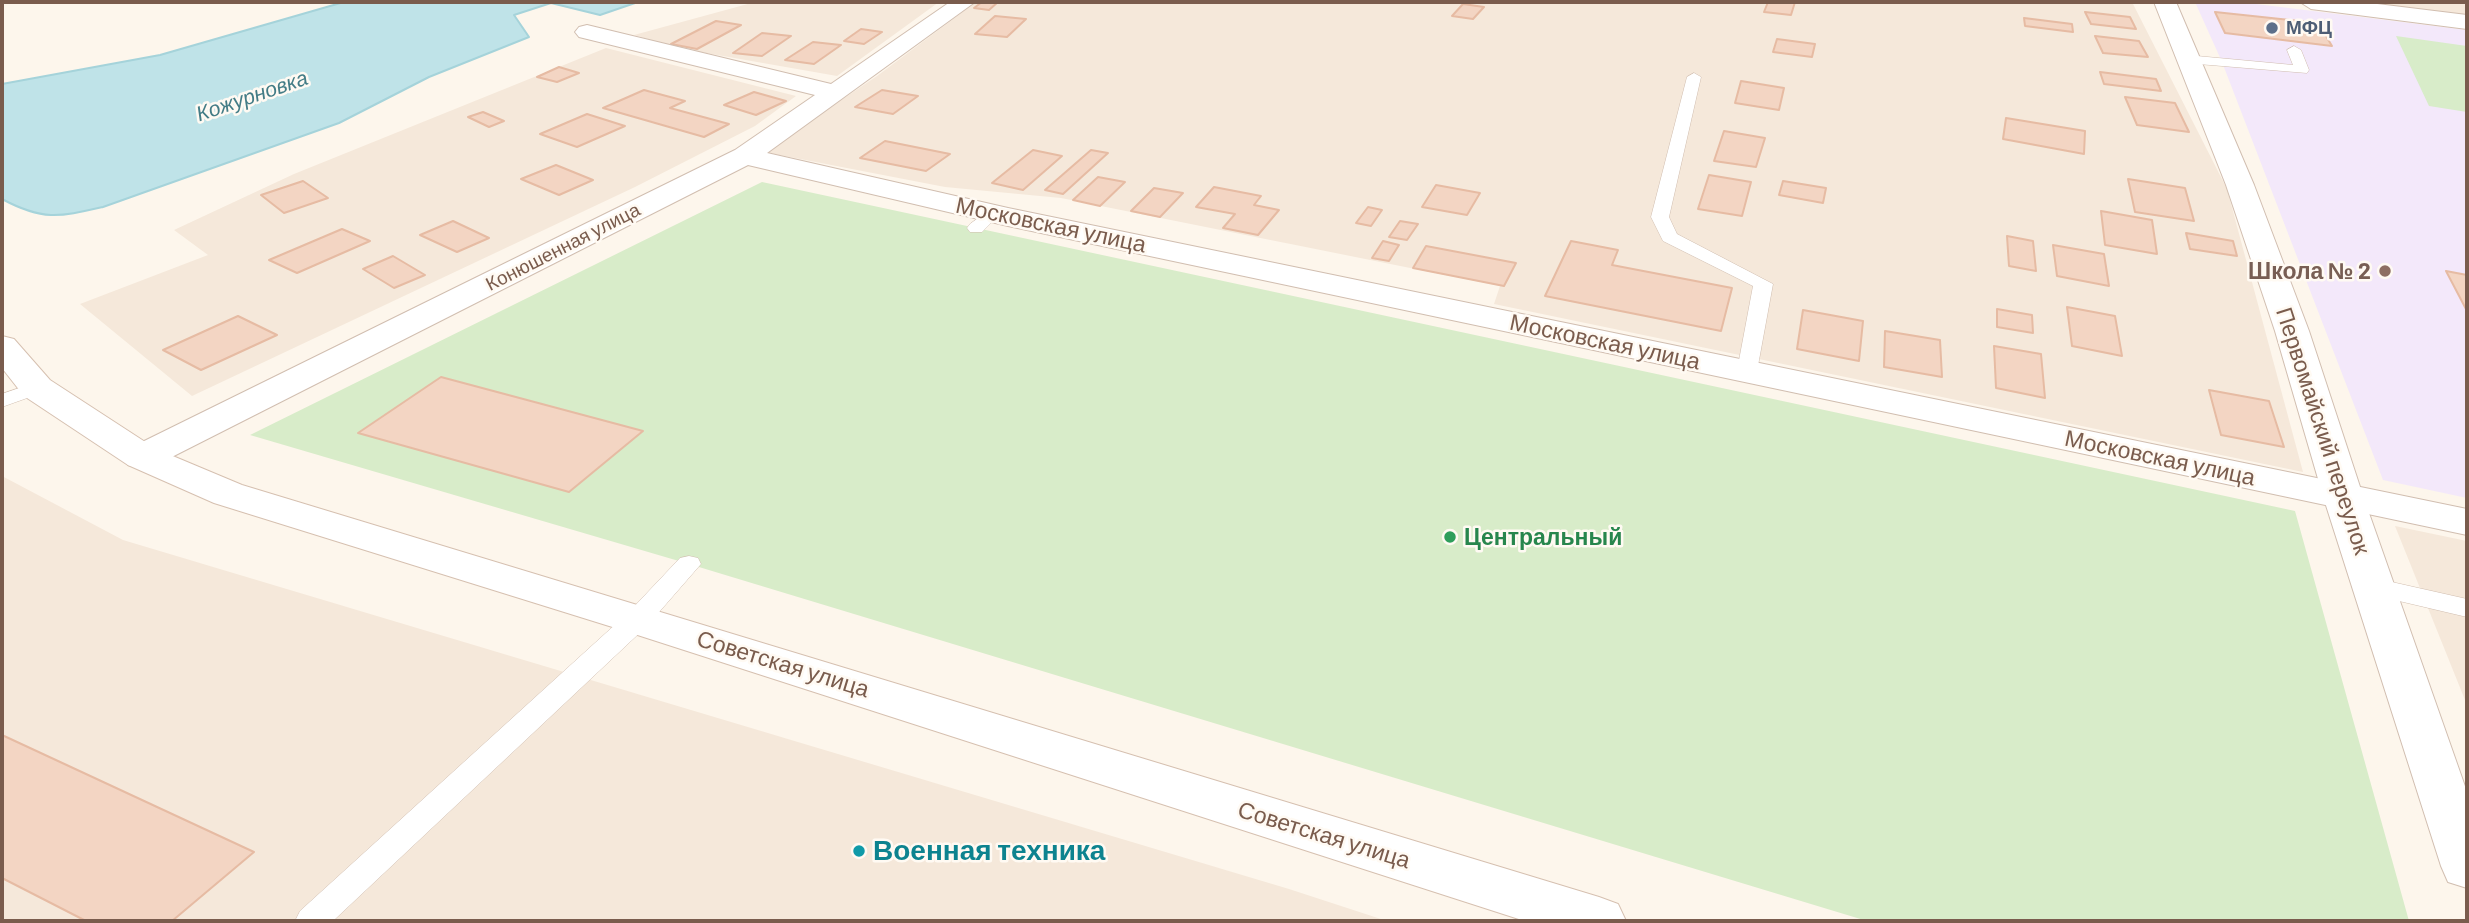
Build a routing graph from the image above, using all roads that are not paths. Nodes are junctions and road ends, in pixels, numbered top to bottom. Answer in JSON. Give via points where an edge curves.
{"nodes":[{"id":1,"x":964,"y":2,"type":"edge"},
{"id":2,"x":2165,"y":2,"type":"edge"},
{"id":3,"x":2311,"y":2,"type":"edge"},
{"id":4,"x":2467,"y":22,"type":"edge"},
{"id":5,"x":587,"y":32,"type":"dead end"},
{"id":6,"x":2294,"y":50,"type":"dead end"},
{"id":7,"x":2186,"y":59,"type":"junction"},
{"id":8,"x":1694,"y":77,"type":"dead end"},
{"id":9,"x":833,"y":92,"type":"junction"},
{"id":10,"x":745,"y":156,"type":"junction"},
{"id":11,"x":2,"y":346,"type":"edge"},
{"id":12,"x":1747,"y":371,"type":"junction"},
{"id":13,"x":19,"y":394,"type":"edge"},
{"id":14,"x":142,"y":457,"type":"junction"},
{"id":15,"x":2343,"y":496,"type":"junction"},
{"id":16,"x":2467,"y":522,"type":"edge"},
{"id":17,"x":689,"y":564,"type":"dead end"},
{"id":18,"x":2374,"y":587,"type":"junction"},
{"id":19,"x":2467,"y":608,"type":"edge"},
{"id":20,"x":638,"y":619,"type":"junction"},
{"id":21,"x":2467,"y":866,"type":"edge"},
{"id":22,"x":311,"y":921,"type":"edge"},
{"id":23,"x":1599,"y":921,"type":"edge"}],
"edges":[{"from":1,"to":9,"type":"street","name":"Конюшенная улица"},
{"from":2,"to":7,"type":"street","name":"Первомайский переулок"},
{"from":3,"to":4,"type":"street"},
{"from":5,"to":9,"type":"street"},
{"from":6,"to":7,"type":"lane","via":[[2302,70]]},
{"from":7,"to":15,"type":"street","name":"Первомайский переулок","via":[[2240,185]]},
{"from":8,"to":12,"type":"lane","via":[[1660,216],[1669,237],[1763,284]]},
{"from":9,"to":10,"type":"street","name":"Конюшенная улица"},
{"from":10,"to":12,"type":"street","name":"Московская улица","via":[[984,220]]},
{"from":10,"to":14,"type":"street","name":"Конюшенная улица"},
{"from":11,"to":13,"type":"street","name":"Советская улица"},
{"from":12,"to":15,"type":"street","name":"Московская улица"},
{"from":13,"to":14,"type":"street","name":"Советская улица"},
{"from":14,"to":20,"type":"street","name":"Советская улица","via":[[228,494]]},
{"from":15,"to":16,"type":"street","name":"Московская улица"},
{"from":15,"to":18,"type":"street","name":"Первомайский переулок"},
{"from":17,"to":20,"type":"lane"},
{"from":18,"to":19,"type":"lane"},
{"from":18,"to":21,"type":"street","name":"Первомайский переулок"},
{"from":20,"to":22,"type":"lane"},
{"from":20,"to":23,"type":"street","name":"Советская улица"}]}
